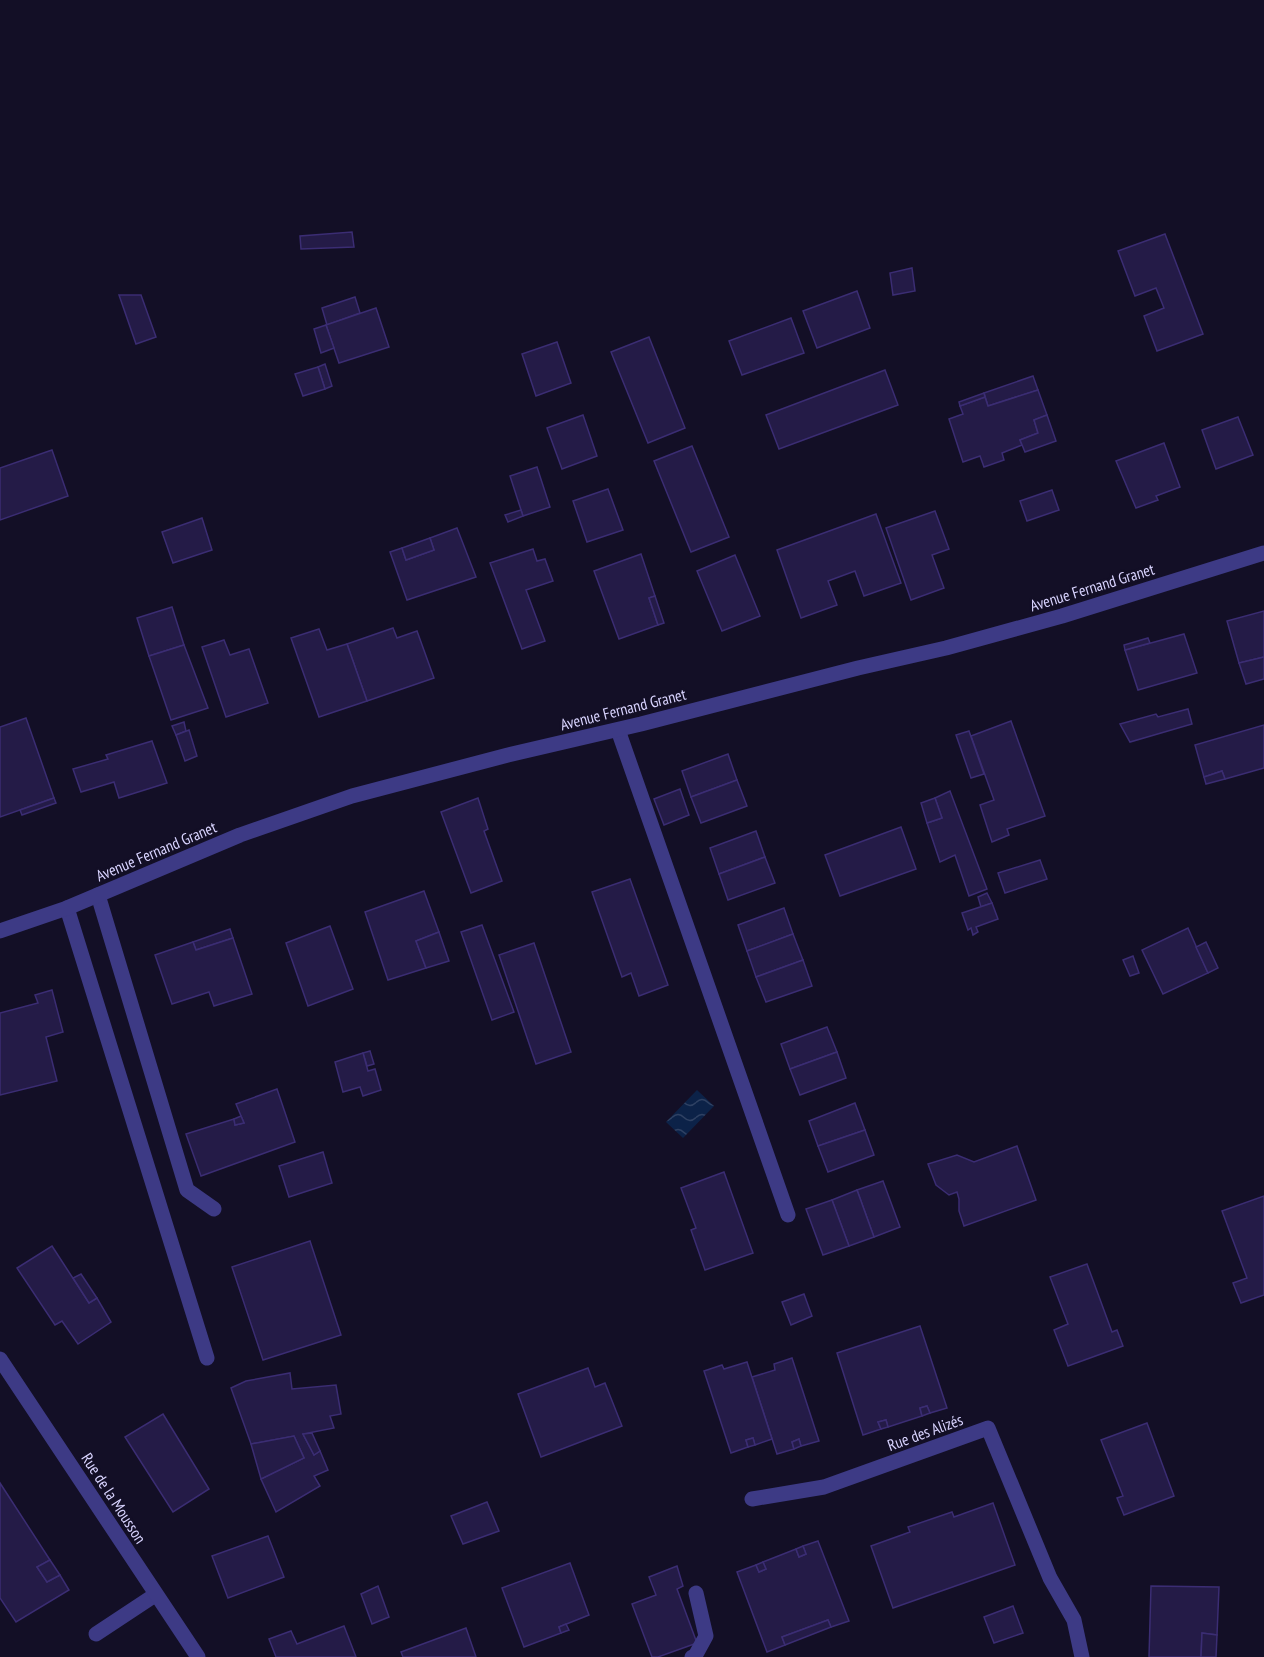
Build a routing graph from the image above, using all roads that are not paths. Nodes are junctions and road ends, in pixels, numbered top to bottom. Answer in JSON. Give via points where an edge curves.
{"nodes":[{"id":1,"x":1264,"y":553,"type":"edge"},
{"id":2,"x":618,"y":730,"type":"junction"},
{"id":3,"x":98,"y":895,"type":"junction"},
{"id":4,"x":67,"y":908,"type":"junction"},
{"id":5,"x":0,"y":931,"type":"edge"},
{"id":6,"x":214,"y":1209,"type":"dead end"},
{"id":7,"x":788,"y":1215,"type":"dead end"},
{"id":8,"x":0,"y":1359,"type":"edge"},
{"id":9,"x":207,"y":1359,"type":"dead end"},
{"id":10,"x":753,"y":1499,"type":"dead end"},
{"id":11,"x":696,"y":1593,"type":"dead end"},
{"id":12,"x":156,"y":1595,"type":"junction"},
{"id":13,"x":96,"y":1634,"type":"dead end"},
{"id":14,"x":198,"y":1657,"type":"edge"},
{"id":15,"x":692,"y":1657,"type":"edge"},
{"id":16,"x":1082,"y":1657,"type":"edge"}],
"edges":[{"from":1,"to":2,"type":"street","name":"Avenue Fernand Granet","via":[[946,648]]},
{"from":2,"to":3,"type":"street","name":"Avenue Fernand Granet","via":[[352,796],[240,835]]},
{"from":2,"to":7,"type":"street"},
{"from":3,"to":4,"type":"street","name":"Avenue Fernand Granet"},
{"from":3,"to":6,"type":"street","via":[[187,1190]]},
{"from":4,"to":5,"type":"street","name":"Avenue Fernand Granet"},
{"from":4,"to":9,"type":"street"},
{"from":8,"to":12,"type":"street","name":"Rue de la Mousson"},
{"from":10,"to":16,"type":"street","name":"Rue des Alizés","via":[[824,1487],[988,1428],[1050,1578],[1074,1620]]},
{"from":11,"to":15,"type":"street","via":[[706,1636]]},
{"from":12,"to":13,"type":"street"},
{"from":12,"to":14,"type":"street","name":"Rue de la Mousson"}]}
